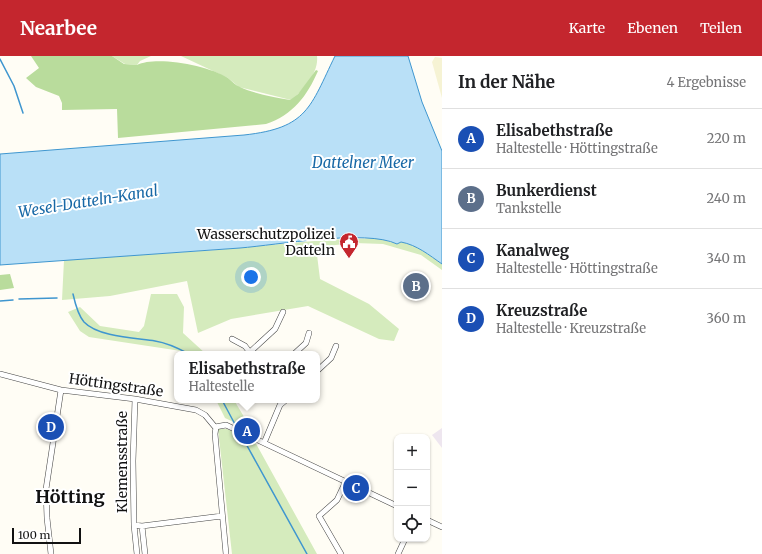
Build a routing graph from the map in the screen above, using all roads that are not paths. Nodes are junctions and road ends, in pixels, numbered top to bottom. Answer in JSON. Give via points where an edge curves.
{"nodes":[{"id":1,"x":283,"y":312,"type":"dead end"},
{"id":2,"x":309,"y":333,"type":"dead end"},
{"id":3,"x":232,"y":339,"type":"dead end"},
{"id":4,"x":336,"y":346,"type":"dead end"},
{"id":5,"x":249,"y":351,"type":"edge"},
{"id":6,"x":252,"y":351,"type":"edge"},
{"id":7,"x":297,"y":351,"type":"edge"},
{"id":8,"x":320,"y":368,"type":"edge"},
{"id":9,"x":0,"y":374,"type":"edge"},
{"id":10,"x":60,"y":390,"type":"junction"},
{"id":11,"x":135,"y":399,"type":"junction"},
{"id":12,"x":279,"y":403,"type":"edge"},
{"id":13,"x":216,"y":427,"type":"junction"},
{"id":14,"x":264,"y":442,"type":"junction"},
{"id":15,"x":346,"y":482,"type":"junction"},
{"id":16,"x":394,"y":505,"type":"edge"},
{"id":17,"x":222,"y":516,"type":"junction"},
{"id":18,"x":430,"y":522,"type":"edge"},
{"id":19,"x":134,"y":525,"type":"junction"},
{"id":20,"x":142,"y":526,"type":"junction"},
{"id":21,"x":442,"y":528,"type":"edge"},
{"id":22,"x":404,"y":542,"type":"edge"},
{"id":23,"x":399,"y":553,"type":"edge"},
{"id":24,"x":51,"y":554,"type":"edge"},
{"id":25,"x":137,"y":554,"type":"edge"},
{"id":26,"x":145,"y":554,"type":"edge"},
{"id":27,"x":226,"y":554,"type":"edge"},
{"id":28,"x":341,"y":554,"type":"edge"}],
"edges":[{"from":1,"to":6,"type":"street","via":[[275,329]]},
{"from":2,"to":7,"type":"street","via":[[306,343]]},
{"from":3,"to":5,"type":"street"},
{"from":4,"to":8,"type":"street","via":[[331,358]]},
{"from":9,"to":10,"type":"street","name":"Höttingstraße"},
{"from":10,"to":11,"type":"street","name":"Höttingstraße"},
{"from":10,"to":24,"type":"street","via":[[46,489]]},
{"from":11,"to":13,"type":"street","name":"Höttingstraße","via":[[196,410]]},
{"from":11,"to":19,"type":"street","name":"Klemensstraße"},
{"from":12,"to":14,"type":"street"},
{"from":13,"to":14,"type":"street","via":[[226,425]]},
{"from":13,"to":17,"type":"street"},
{"from":14,"to":15,"type":"street"},
{"from":15,"to":16,"type":"street"},
{"from":15,"to":28,"type":"street","via":[[337,500],[319,516]]},
{"from":17,"to":20,"type":"street","name":"Klemensstraße"},
{"from":17,"to":27,"type":"street"},
{"from":18,"to":21,"type":"street"},
{"from":19,"to":20,"type":"street","name":"Klemensstraße"},
{"from":19,"to":25,"type":"street","name":"Klemensstraße"},
{"from":20,"to":26,"type":"street","name":"Klemensstraße"},
{"from":22,"to":23,"type":"street"}]}
